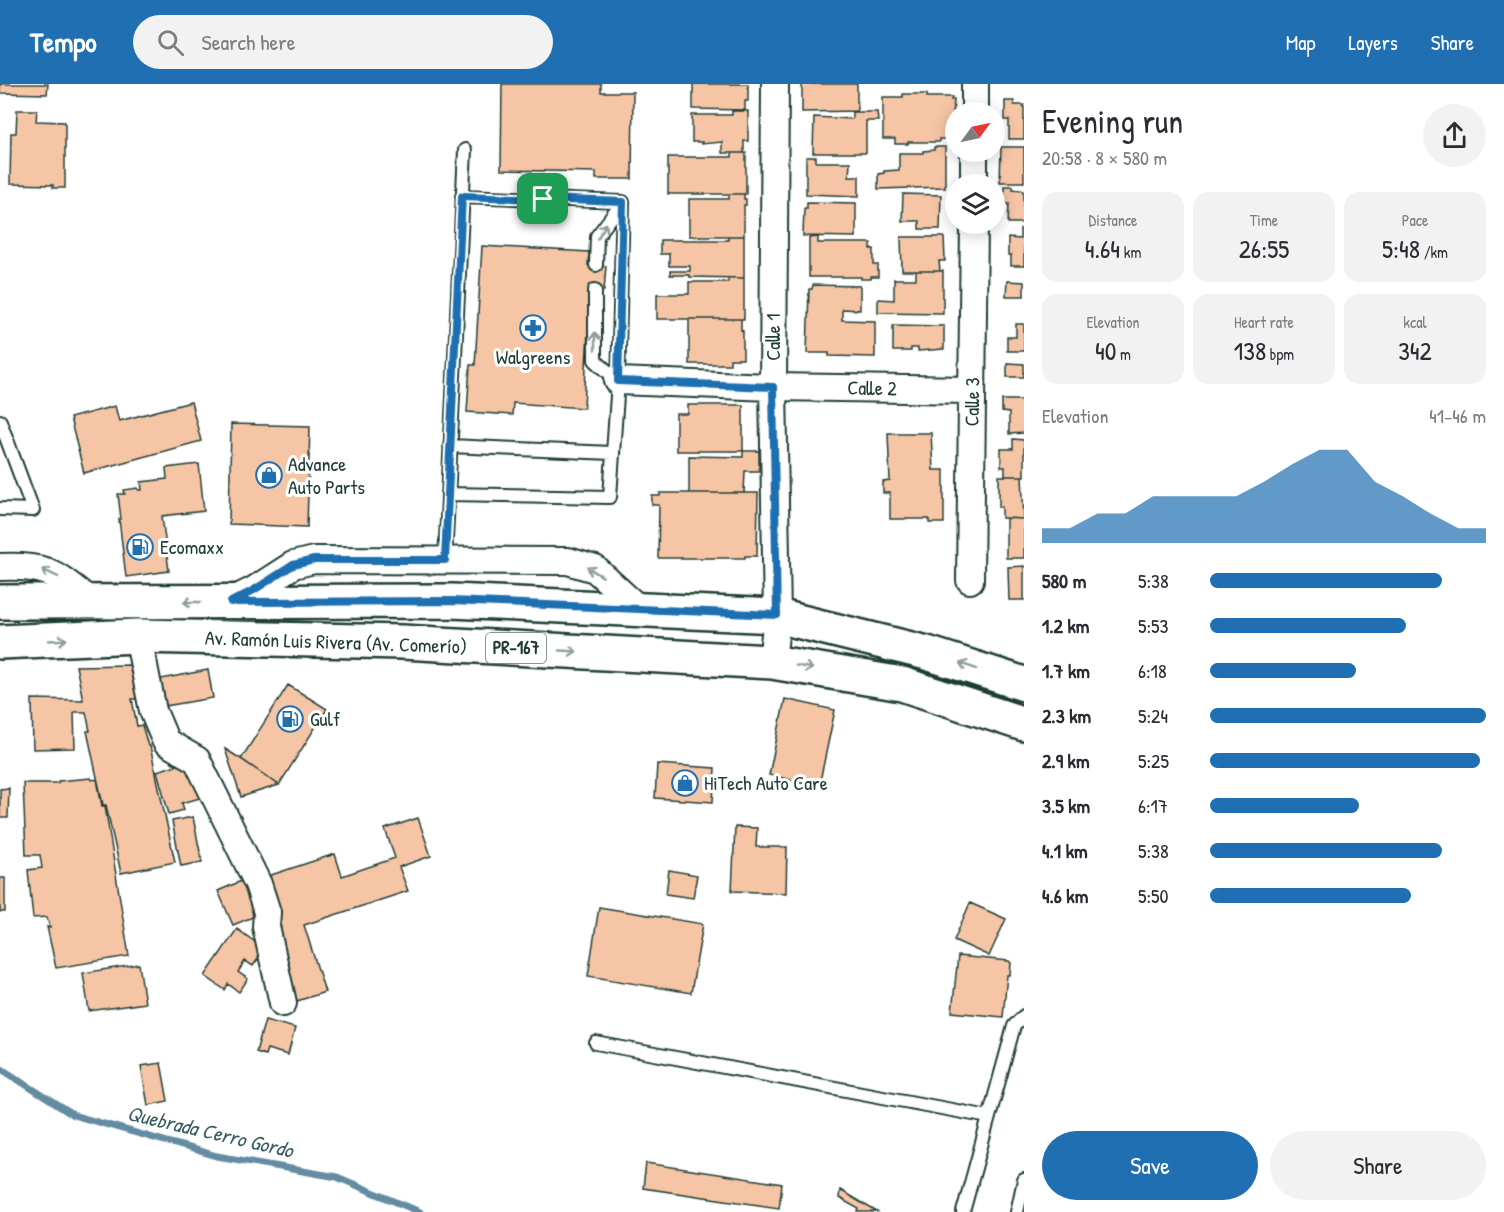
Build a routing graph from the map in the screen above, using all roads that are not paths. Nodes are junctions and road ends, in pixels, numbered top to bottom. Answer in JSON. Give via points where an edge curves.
{"nodes":[{"id":1,"x":775,"y":84,"type":"edge"},
{"id":2,"x":975,"y":84,"type":"edge"},
{"id":3,"x":975,"y":102,"type":"edge"},
{"id":4,"x":465,"y":150,"type":"dead end"},
{"id":5,"x":462,"y":196,"type":"junction"},
{"id":6,"x":623,"y":202,"type":"junction"},
{"id":7,"x":974,"y":234,"type":"edge"},
{"id":8,"x":596,"y":265,"type":"dead end"},
{"id":9,"x":595,"y":290,"type":"dead end"},
{"id":10,"x":618,"y":381,"type":"junction"},
{"id":11,"x":773,"y":387,"type":"junction"},
{"id":12,"x":972,"y":390,"type":"junction"},
{"id":13,"x":0,"y":421,"type":"edge"},
{"id":14,"x":450,"y":446,"type":"junction"},
{"id":15,"x":612,"y":453,"type":"junction"},
{"id":16,"x":448,"y":494,"type":"junction"},
{"id":17,"x":0,"y":509,"type":"edge"},
{"id":18,"x":445,"y":560,"type":"junction"},
{"id":19,"x":0,"y":567,"type":"edge"},
{"id":20,"x":970,"y":580,"type":"dead end"},
{"id":21,"x":0,"y":602,"type":"edge"},
{"id":22,"x":91,"y":602,"type":"junction"},
{"id":23,"x":231,"y":602,"type":"junction"},
{"id":24,"x":639,"y":609,"type":"junction"},
{"id":25,"x":777,"y":615,"type":"junction"},
{"id":26,"x":138,"y":636,"type":"junction"},
{"id":27,"x":0,"y":642,"type":"edge"},
{"id":28,"x":772,"y":662,"type":"junction"},
{"id":29,"x":1024,"y":684,"type":"edge"},
{"id":30,"x":1024,"y":724,"type":"edge"},
{"id":31,"x":283,"y":1003,"type":"dead end"},
{"id":32,"x":1024,"y":1016,"type":"edge"},
{"id":33,"x":596,"y":1043,"type":"dead end"},
{"id":34,"x":988,"y":1117,"type":"junction"},
{"id":35,"x":1024,"y":1180,"type":"edge"},
{"id":36,"x":963,"y":1212,"type":"edge"},
{"id":37,"x":1017,"y":1212,"type":"edge"}],
"edges":[{"from":1,"to":11,"type":"street","name":"Calle 1"},
{"from":2,"to":3,"type":"street"},
{"from":4,"to":5,"type":"lane"},
{"from":5,"to":6,"type":"lane"},
{"from":5,"to":14,"type":"lane"},
{"from":8,"to":6,"type":"lane","one_way":true,"via":[[597,236]]},
{"from":6,"to":10,"type":"lane"},
{"from":7,"to":12,"type":"street","name":"Calle 3"},
{"from":10,"to":9,"type":"lane","one_way":true,"via":[[595,360]]},
{"from":10,"to":11,"type":"street","name":"Calle 2"},
{"from":10,"to":15,"type":"lane"},
{"from":11,"to":12,"type":"street","name":"Calle 2"},
{"from":11,"to":25,"type":"street","name":"Calle 1"},
{"from":12,"to":20,"type":"street","name":"Calle 3"},
{"from":13,"to":17,"type":"lane","via":[[33,510]]},
{"from":14,"to":15,"type":"lane"},
{"from":14,"to":16,"type":"lane"},
{"from":15,"to":16,"type":"lane","via":[[610,497]]},
{"from":16,"to":18,"type":"lane"},
{"from":18,"to":23,"type":"street","via":[[314,560],[293,565]]},
{"from":24,"to":18,"type":"street","one_way":true,"via":[[595,569],[568,561]]},
{"from":22,"to":19,"type":"street","one_way":true,"via":[[41,568]]},
{"from":21,"to":22,"type":"main road","name":"Av. Ramón Luis Rivera (Av. Comerío)","number":"PR-167"},
{"from":23,"to":22,"type":"main road","name":"Av. Ramón Luis Rivera (Av. Comerío)","number":"PR-167","one_way":true},
{"from":23,"to":24,"type":"main road","name":"Av. Ramón Luis Rivera (Av. Comerío)","number":"PR-167","via":[[452,601]]},
{"from":24,"to":25,"type":"main road","name":"Av. Ramón Luis Rivera (Av. Comerío)","number":"PR-167"},
{"from":25,"to":28,"type":"street","name":"Calle 1"},
{"from":29,"to":25,"type":"main road","name":"Av. Ramón Luis Rivera (Av. Comerío)","number":"PR-167","one_way":true,"via":[[927,653]]},
{"from":27,"to":26,"type":"main road","name":"Av. Ramón Luis Rivera (Av. Comerío)","number":"PR-167","one_way":true},
{"from":26,"to":28,"type":"main road","name":"Av. Ramón Luis Rivera (Av. Comerío)","number":"PR-167","one_way":true,"via":[[402,642]]},
{"from":26,"to":31,"type":"street","via":[[153,711],[166,742],[197,760],[258,884],[267,912],[266,927]]},
{"from":28,"to":30,"type":"main road","name":"Av. Ramón Luis Rivera (Av. Comerío)","number":"PR-167","one_way":true,"via":[[902,684]]},
{"from":32,"to":34,"type":"lane","via":[[1014,1026]]},
{"from":33,"to":34,"type":"lane"},
{"from":34,"to":36,"type":"lane"},
{"from":35,"to":37,"type":"lane"}]}
